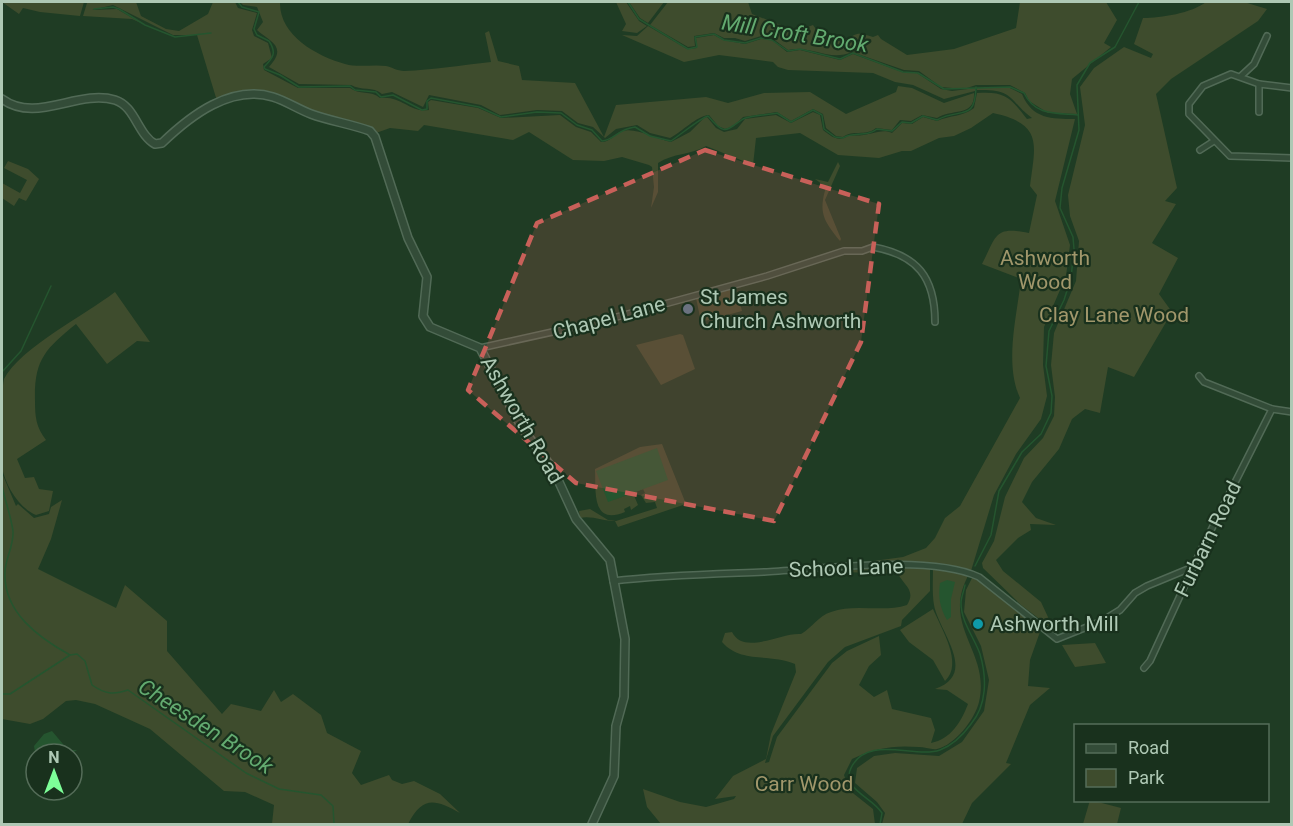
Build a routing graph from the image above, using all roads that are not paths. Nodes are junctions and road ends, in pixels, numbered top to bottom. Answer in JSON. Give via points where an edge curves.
{"nodes":[{"id":1,"x":1267,"y":36,"type":"dead end"},
{"id":2,"x":1241,"y":76,"type":"junction"},
{"id":3,"x":1258,"y":84,"type":"junction"},
{"id":4,"x":1292,"y":88,"type":"edge"},
{"id":5,"x":2,"y":99,"type":"edge"},
{"id":6,"x":1259,"y":112,"type":"dead end"},
{"id":7,"x":1214,"y":141,"type":"junction"},
{"id":8,"x":1200,"y":150,"type":"dead end"},
{"id":9,"x":1292,"y":158,"type":"edge"},
{"id":10,"x":934,"y":322,"type":"dead end"},
{"id":11,"x":480,"y":348,"type":"junction"},
{"id":12,"x":1199,"y":376,"type":"dead end"},
{"id":13,"x":1272,"y":409,"type":"junction"},
{"id":14,"x":1292,"y":412,"type":"edge"},
{"id":15,"x":1193,"y":567,"type":"junction"},
{"id":16,"x":613,"y":581,"type":"junction"},
{"id":17,"x":1144,"y":668,"type":"dead end"},
{"id":18,"x":592,"y":825,"type":"edge"}],
"edges":[{"from":1,"to":2,"type":"street","via":[[1254,64]]},
{"from":2,"to":3,"type":"street"},
{"from":2,"to":7,"type":"street","via":[[1220,76],[1203,86],[1190,101],[1189,114]]},
{"from":3,"to":4,"type":"street"},
{"from":3,"to":6,"type":"street"},
{"from":5,"to":11,"type":"street","name":"Ashworth Road","via":[[30,108],[99,99],[117,101],[155,144],[162,143],[199,112],[228,99],[254,95],[272,96],[312,115],[370,131],[382,154],[408,238],[425,272],[424,321]]},
{"from":7,"to":8,"type":"street"},
{"from":7,"to":9,"type":"street","via":[[1233,157]]},
{"from":10,"to":11,"type":"street","name":"Chapel Lane","via":[[929,283],[916,263],[873,247],[844,251],[602,321]]},
{"from":11,"to":16,"type":"street","name":"Ashworth Road","via":[[522,428],[545,456],[576,519],[608,555]]},
{"from":12,"to":13,"type":"street","via":[[1204,382]]},
{"from":13,"to":14,"type":"street"},
{"from":13,"to":15,"type":"street","name":"Furbarn Road"},
{"from":15,"to":16,"type":"street","name":"School Lane","via":[[1135,593],[1120,610],[1102,621],[1057,639],[990,584],[944,566],[841,567]]},
{"from":15,"to":17,"type":"street","name":"Furbarn Road"},
{"from":16,"to":18,"type":"street","name":"Ashworth Road","via":[[625,639],[624,697],[615,731],[614,776]]}]}
